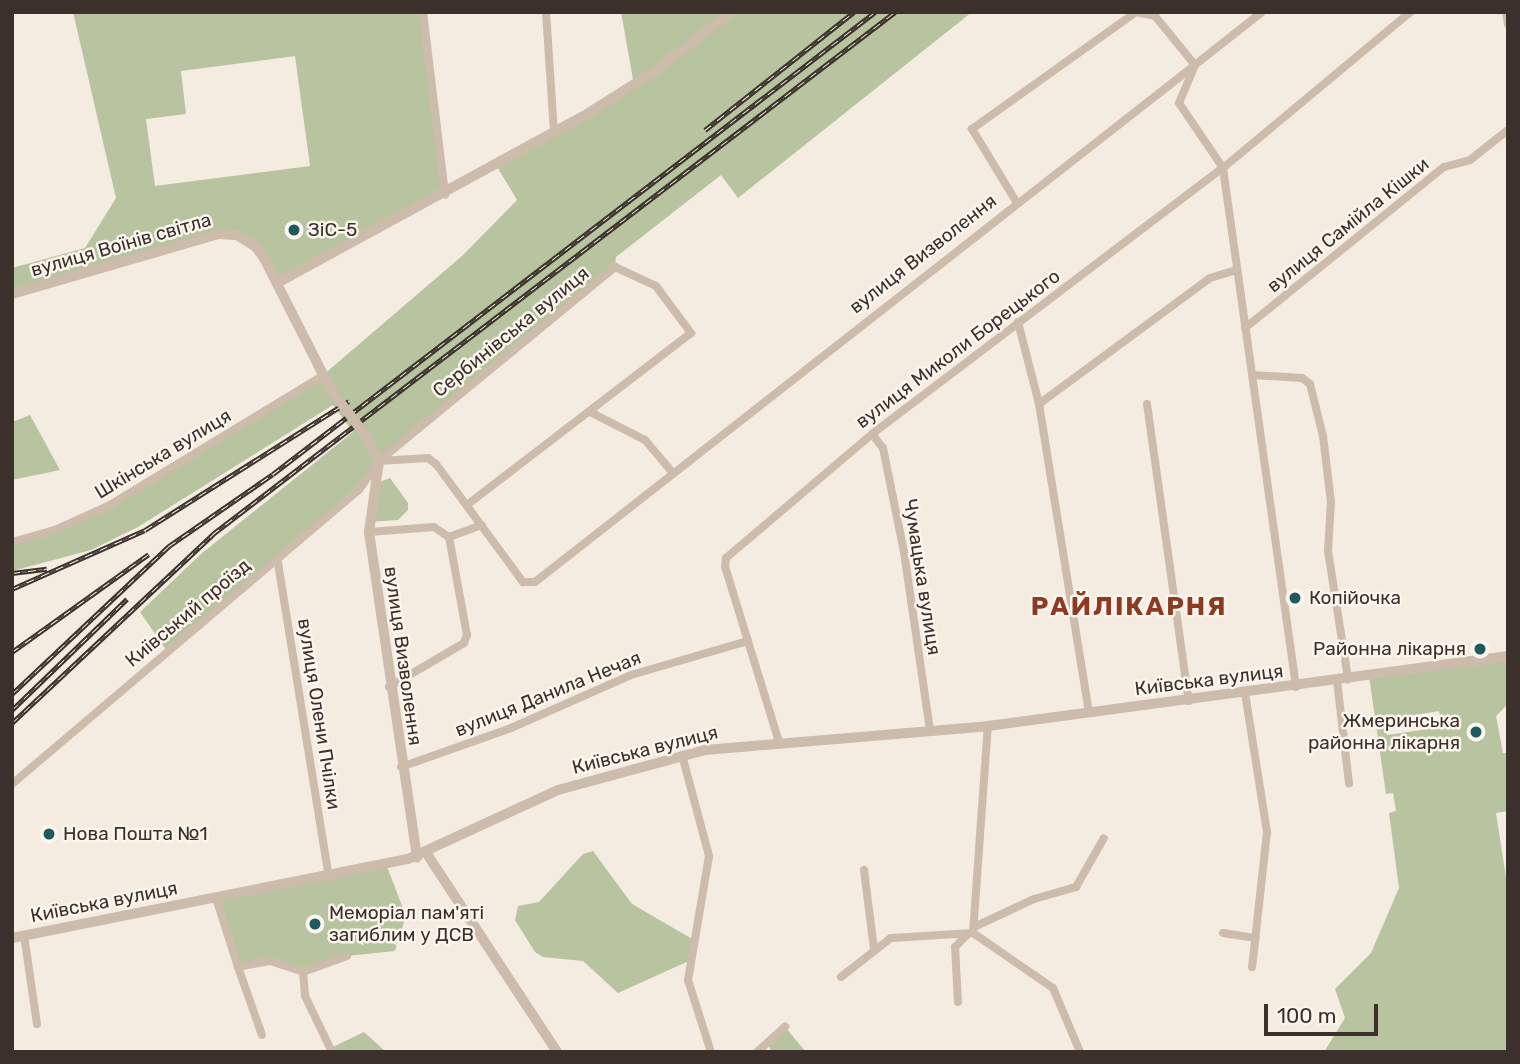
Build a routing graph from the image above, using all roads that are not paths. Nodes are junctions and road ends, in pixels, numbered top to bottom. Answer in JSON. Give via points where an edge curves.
{"nodes":[{"id":1,"x":422,"y":12,"type":"edge"},
{"id":2,"x":546,"y":12,"type":"edge"},
{"id":3,"x":731,"y":12,"type":"edge"},
{"id":4,"x":1262,"y":12,"type":"edge"},
{"id":5,"x":1410,"y":12,"type":"edge"},
{"id":6,"x":1506,"y":12,"type":"edge"},
{"id":7,"x":1134,"y":13,"type":"edge"},
{"id":8,"x":1154,"y":14,"type":"edge"},
{"id":9,"x":1508,"y":24,"type":"edge"},
{"id":10,"x":1195,"y":65,"type":"junction"},
{"id":11,"x":1508,"y":130,"type":"edge"},
{"id":12,"x":554,"y":132,"type":"junction"},
{"id":13,"x":1223,"y":168,"type":"junction"},
{"id":14,"x":445,"y":195,"type":"junction"},
{"id":15,"x":1017,"y":203,"type":"junction"},
{"id":16,"x":1237,"y":270,"type":"junction"},
{"id":17,"x":277,"y":283,"type":"junction"},
{"id":18,"x":12,"y":294,"type":"edge"},
{"id":19,"x":1018,"y":322,"type":"junction"},
{"id":20,"x":1245,"y":328,"type":"junction"},
{"id":21,"x":1252,"y":375,"type":"junction"},
{"id":22,"x":322,"y":376,"type":"junction"},
{"id":23,"x":1039,"y":404,"type":"junction"},
{"id":24,"x":1147,"y":404,"type":"dead end"},
{"id":25,"x":590,"y":412,"type":"junction"},
{"id":26,"x":872,"y":433,"type":"junction"},
{"id":27,"x":379,"y":461,"type":"junction"},
{"id":28,"x":673,"y":473,"type":"junction"},
{"id":29,"x":468,"y":504,"type":"junction"},
{"id":30,"x":482,"y":525,"type":"junction"},
{"id":31,"x":369,"y":532,"type":"junction"},
{"id":32,"x":449,"y":537,"type":"junction"},
{"id":33,"x":12,"y":542,"type":"edge"},
{"id":34,"x":277,"y":557,"type":"junction"},
{"id":35,"x":748,"y":641,"type":"junction"},
{"id":36,"x":1508,"y":656,"type":"edge"},
{"id":37,"x":1342,"y":680,"type":"junction"},
{"id":38,"x":389,"y":687,"type":"junction"},
{"id":39,"x":1296,"y":687,"type":"junction"},
{"id":40,"x":1245,"y":694,"type":"junction"},
{"id":41,"x":1189,"y":701,"type":"junction"},
{"id":42,"x":1089,"y":713,"type":"junction"},
{"id":43,"x":988,"y":726,"type":"junction"},
{"id":44,"x":930,"y":730,"type":"junction"},
{"id":45,"x":779,"y":742,"type":"junction"},
{"id":46,"x":682,"y":755,"type":"junction"},
{"id":47,"x":401,"y":767,"type":"junction"},
{"id":48,"x":1349,"y":783,"type":"dead end"},
{"id":49,"x":12,"y":784,"type":"edge"},
{"id":50,"x":1104,"y":838,"type":"dead end"},
{"id":51,"x":422,"y":855,"type":"junction"},
{"id":52,"x":864,"y":870,"type":"dead end"},
{"id":53,"x":329,"y":877,"type":"junction"},
{"id":54,"x":216,"y":898,"type":"junction"},
{"id":55,"x":974,"y":930,"type":"junction"},
{"id":56,"x":1223,"y":933,"type":"dead end"},
{"id":57,"x":24,"y":935,"type":"junction"},
{"id":58,"x":12,"y":937,"type":"edge"},
{"id":59,"x":1256,"y":938,"type":"junction"},
{"id":60,"x":874,"y":949,"type":"junction"},
{"id":61,"x":347,"y":956,"type":"dead end"},
{"id":62,"x":238,"y":967,"type":"junction"},
{"id":63,"x":1252,"y":967,"type":"dead end"},
{"id":64,"x":303,"y":972,"type":"junction"},
{"id":65,"x":841,"y":977,"type":"dead end"},
{"id":66,"x":958,"y":1002,"type":"dead end"},
{"id":67,"x":37,"y":1024,"type":"dead end"},
{"id":68,"x":785,"y":1027,"type":"dead end"},
{"id":69,"x":262,"y":1035,"type":"dead end"},
{"id":70,"x":332,"y":1052,"type":"edge"},
{"id":71,"x":557,"y":1052,"type":"edge"},
{"id":72,"x":711,"y":1052,"type":"edge"},
{"id":73,"x":757,"y":1052,"type":"edge"},
{"id":74,"x":1080,"y":1052,"type":"edge"}],
"edges":[{"from":1,"to":14,"type":"street"},
{"from":2,"to":12,"type":"street"},
{"from":3,"to":12,"type":"street","via":[[655,71]]},
{"from":4,"to":10,"type":"street"},
{"from":5,"to":13,"type":"street","name":"вулиця Миколи Борецького"},
{"from":6,"to":9,"type":"street"},
{"from":7,"to":8,"type":"street"},
{"from":7,"to":15,"type":"street","via":[[972,129]]},
{"from":8,"to":10,"type":"street"},
{"from":10,"to":13,"type":"street","via":[[1179,103]]},
{"from":10,"to":15,"type":"street","name":"вулиця Визволення"},
{"from":11,"to":20,"type":"street","name":"вулиця Самійла Кішки","via":[[1470,160],[1444,167]]},
{"from":12,"to":14,"type":"street"},
{"from":13,"to":16,"type":"street"},
{"from":13,"to":19,"type":"street","name":"вулиця Миколи Борецького"},
{"from":14,"to":17,"type":"street"},
{"from":15,"to":28,"type":"street","name":"вулиця Визволення"},
{"from":16,"to":20,"type":"street"},
{"from":16,"to":23,"type":"street","via":[[1210,278]]},
{"from":17,"to":18,"type":"street","name":"вулиця Воїнів світла","via":[[256,247],[225,233]]},
{"from":17,"to":22,"type":"street"},
{"from":19,"to":23,"type":"street"},
{"from":19,"to":26,"type":"street","name":"вулиця Миколи Борецького"},
{"from":20,"to":21,"type":"street"},
{"from":21,"to":37,"type":"street","via":[[1302,378],[1310,384],[1324,436],[1331,502],[1328,551]]},
{"from":21,"to":39,"type":"street"},
{"from":22,"to":27,"type":"street","bridge":true},
{"from":22,"to":33,"type":"street","name":"Шкінська вулиця","via":[[110,506],[55,530]]},
{"from":23,"to":42,"type":"street"},
{"from":24,"to":41,"type":"street"},
{"from":25,"to":27,"type":"street","name":"Сербинівська вулиця","via":[[691,332],[656,286],[615,267]]},
{"from":25,"to":28,"type":"street","via":[[645,440]]},
{"from":25,"to":29,"type":"street"},
{"from":26,"to":35,"type":"street","name":"вулиця Миколи Борецького","via":[[726,558]]},
{"from":26,"to":44,"type":"street","name":"Чумацька вулиця","via":[[883,448],[904,552]]},
{"from":27,"to":29,"type":"street","name":"вулиця Визволення","via":[[428,458]]},
{"from":27,"to":31,"type":"street","name":"вулиця Визволення"},
{"from":27,"to":34,"type":"street","name":"Київський проїзд","via":[[359,489]]},
{"from":28,"to":30,"type":"street","name":"вулиця Визволення","via":[[529,585]]},
{"from":29,"to":30,"type":"street","name":"вулиця Визволення"},
{"from":30,"to":32,"type":"street"},
{"from":31,"to":32,"type":"street","via":[[434,527]]},
{"from":31,"to":38,"type":"street","name":"вулиця Визволення"},
{"from":32,"to":38,"type":"street","via":[[464,643]]},
{"from":34,"to":49,"type":"street","name":"Київський проїзд"},
{"from":34,"to":53,"type":"street","name":"вулиця Олени Пчілки"},
{"from":35,"to":45,"type":"street"},
{"from":35,"to":47,"type":"street","name":"вулиця Данила Нечая","via":[[631,675],[510,728]]},
{"from":36,"to":37,"type":"street","name":"Київська вулиця"},
{"from":37,"to":39,"type":"street","name":"Київська вулиця"},
{"from":37,"to":48,"type":"street"},
{"from":38,"to":47,"type":"street","name":"вулиця Визволення"},
{"from":39,"to":40,"type":"street","name":"Київська вулиця"},
{"from":40,"to":41,"type":"street","name":"Київська вулиця"},
{"from":40,"to":59,"type":"street","via":[[1268,832]]},
{"from":41,"to":42,"type":"street","name":"Київська вулиця"},
{"from":42,"to":43,"type":"street","name":"Київська вулиця"},
{"from":43,"to":44,"type":"street","name":"Київська вулиця"},
{"from":43,"to":55,"type":"street"},
{"from":44,"to":45,"type":"street","name":"Київська вулиця"},
{"from":45,"to":46,"type":"street","name":"Київська вулиця"},
{"from":46,"to":51,"type":"street","name":"Київська вулиця","via":[[551,793]]},
{"from":46,"to":72,"type":"street","via":[[709,856],[688,984]]},
{"from":47,"to":51,"type":"street","name":"вулиця Визволення"},
{"from":50,"to":55,"type":"street","via":[[1076,887],[1034,899]]},
{"from":51,"to":53,"type":"street","name":"Київська вулиця"},
{"from":51,"to":71,"type":"street"},
{"from":52,"to":60,"type":"street"},
{"from":53,"to":54,"type":"street","name":"Київська вулиця"},
{"from":54,"to":57,"type":"street","name":"Київська вулиця"},
{"from":54,"to":62,"type":"street"},
{"from":55,"to":60,"type":"street","via":[[907,934]]},
{"from":55,"to":66,"type":"street","via":[[955,947]]},
{"from":55,"to":74,"type":"street","via":[[1053,988]]},
{"from":56,"to":59,"type":"street"},
{"from":57,"to":58,"type":"street","name":"Київська вулиця"},
{"from":57,"to":67,"type":"street","name":"Київська вулиця"},
{"from":59,"to":63,"type":"street"},
{"from":60,"to":65,"type":"street"},
{"from":61,"to":64,"type":"street"},
{"from":62,"to":64,"type":"street","via":[[270,961]]},
{"from":62,"to":69,"type":"street"},
{"from":64,"to":70,"type":"street","via":[[305,996]]},
{"from":68,"to":73,"type":"street"}]}
